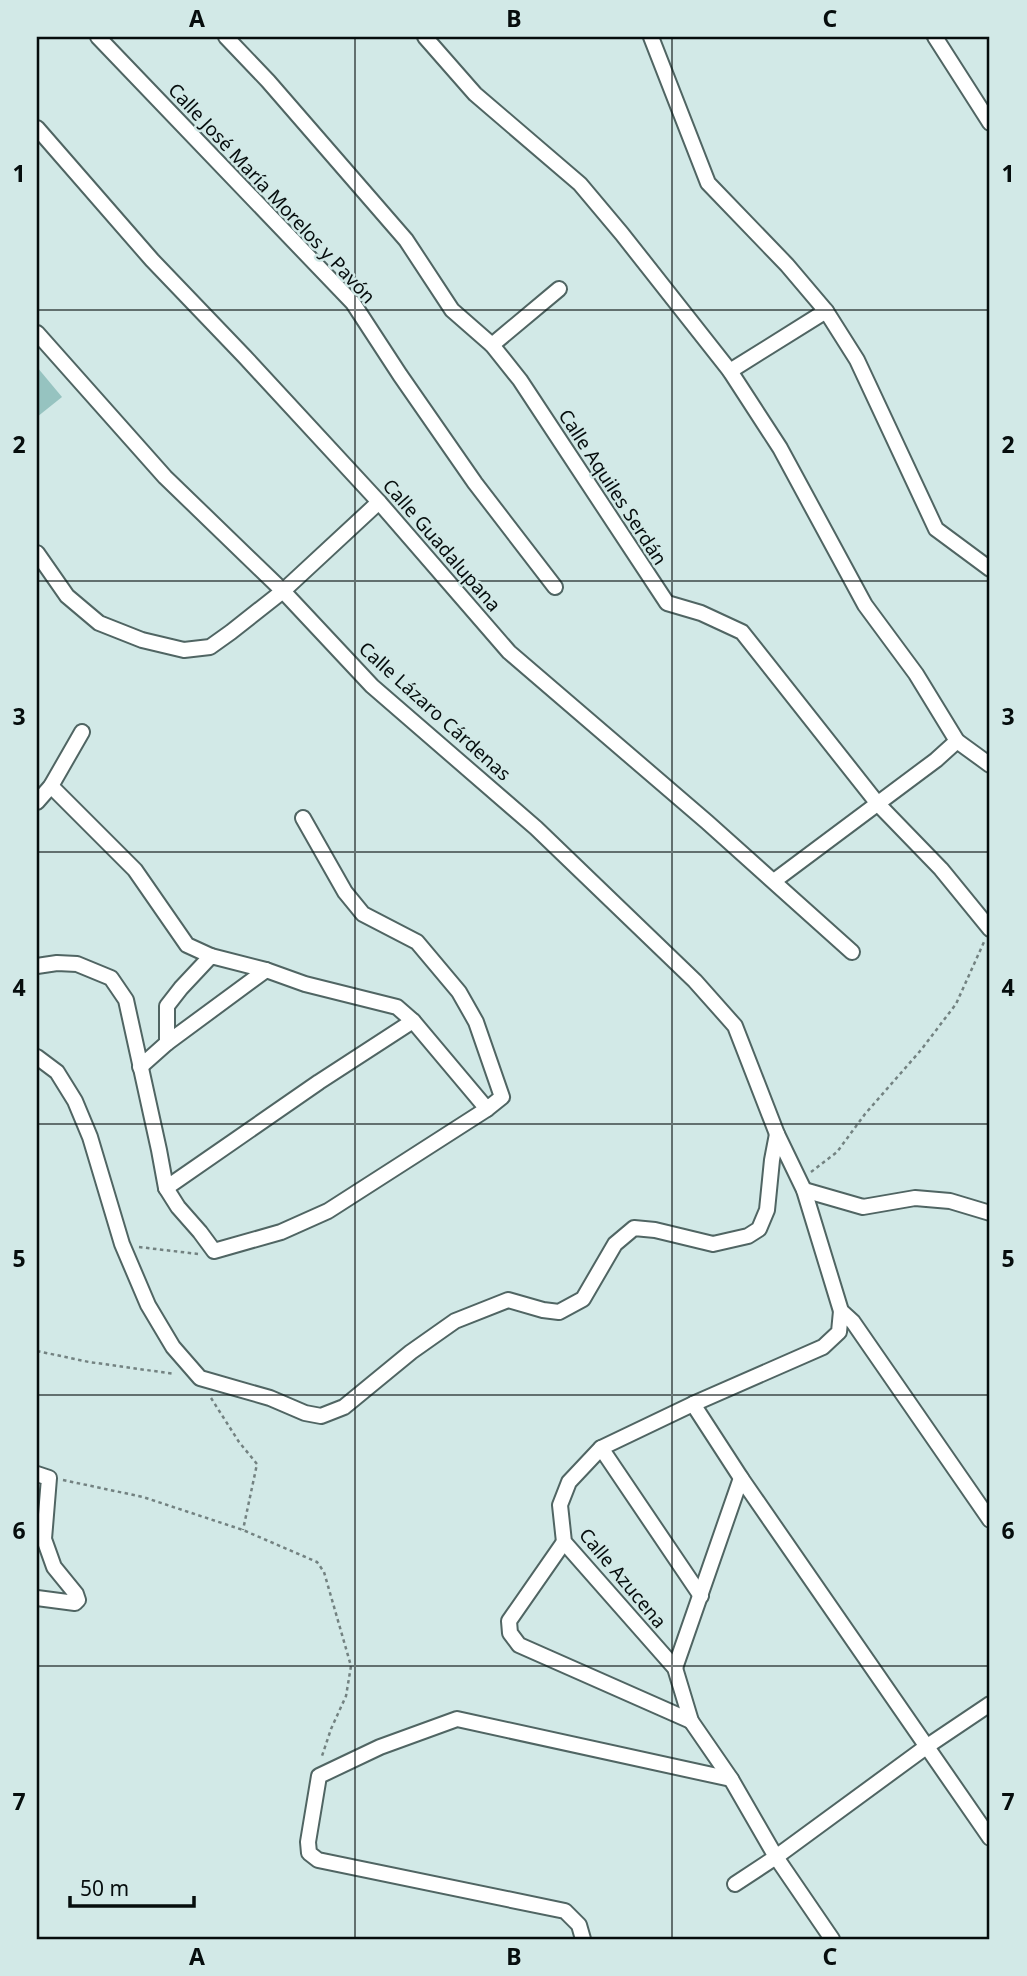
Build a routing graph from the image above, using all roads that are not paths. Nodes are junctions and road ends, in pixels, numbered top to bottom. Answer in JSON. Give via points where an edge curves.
{"nodes":[{"id":1,"x":98,"y":37,"type":"edge"},
{"id":2,"x":226,"y":37,"type":"edge"},
{"id":3,"x":425,"y":37,"type":"edge"},
{"id":4,"x":651,"y":37,"type":"edge"},
{"id":5,"x":935,"y":37,"type":"edge"},
{"id":6,"x":990,"y":123,"type":"edge"},
{"id":7,"x":37,"y":128,"type":"edge"},
{"id":8,"x":559,"y":289,"type":"dead end"},
{"id":9,"x":826,"y":311,"type":"junction"},
{"id":10,"x":37,"y":333,"type":"edge"},
{"id":11,"x":492,"y":345,"type":"junction"},
{"id":12,"x":730,"y":371,"type":"junction"},
{"id":13,"x":379,"y":502,"type":"junction"},
{"id":14,"x":37,"y":553,"type":"edge"},
{"id":15,"x":990,"y":569,"type":"edge"},
{"id":16,"x":555,"y":587,"type":"dead end"},
{"id":17,"x":283,"y":591,"type":"junction"},
{"id":18,"x":82,"y":732,"type":"dead end"},
{"id":19,"x":957,"y":741,"type":"junction"},
{"id":20,"x":990,"y":765,"type":"edge"},
{"id":21,"x":51,"y":786,"type":"junction"},
{"id":22,"x":37,"y":802,"type":"edge"},
{"id":23,"x":878,"y":804,"type":"junction"},
{"id":24,"x":303,"y":818,"type":"dead end"},
{"id":25,"x":774,"y":881,"type":"junction"},
{"id":26,"x":990,"y":930,"type":"edge"},
{"id":27,"x":852,"y":952,"type":"dead end"},
{"id":28,"x":211,"y":956,"type":"junction"},
{"id":29,"x":37,"y":966,"type":"edge"},
{"id":30,"x":266,"y":970,"type":"junction"},
{"id":31,"x":413,"y":1021,"type":"junction"},
{"id":32,"x":167,"y":1043,"type":"junction"},
{"id":33,"x":37,"y":1057,"type":"edge"},
{"id":34,"x":140,"y":1067,"type":"junction"},
{"id":35,"x":488,"y":1110,"type":"junction"},
{"id":36,"x":777,"y":1134,"type":"junction"},
{"id":37,"x":802,"y":1185,"type":"junction"},
{"id":38,"x":166,"y":1188,"type":"junction"},
{"id":39,"x":990,"y":1213,"type":"edge"},
{"id":40,"x":841,"y":1311,"type":"junction"},
{"id":41,"x":693,"y":1404,"type":"junction"},
{"id":42,"x":601,"y":1448,"type":"junction"},
{"id":43,"x":43,"y":1476,"type":"edge"},
{"id":44,"x":741,"y":1478,"type":"junction"},
{"id":45,"x":990,"y":1520,"type":"edge"},
{"id":46,"x":564,"y":1542,"type":"junction"},
{"id":47,"x":701,"y":1596,"type":"junction"},
{"id":48,"x":37,"y":1598,"type":"edge"},
{"id":49,"x":675,"y":1668,"type":"junction"},
{"id":50,"x":990,"y":1704,"type":"edge"},
{"id":51,"x":691,"y":1721,"type":"junction"},
{"id":52,"x":926,"y":1746,"type":"junction"},
{"id":53,"x":731,"y":1779,"type":"junction"},
{"id":54,"x":990,"y":1838,"type":"edge"},
{"id":55,"x":776,"y":1857,"type":"junction"},
{"id":56,"x":735,"y":1884,"type":"dead end"},
{"id":57,"x":583,"y":1939,"type":"edge"},
{"id":58,"x":832,"y":1939,"type":"edge"}],
"edges":[{"from":1,"to":16,"type":"street","name":"Calle José María Morelos y Pavón","via":[[353,303],[475,483]]},
{"from":2,"to":11,"type":"street","name":"Calle Aquiles Serdán","via":[[406,240],[452,310]]},
{"from":3,"to":12,"type":"street","via":[[475,94],[580,184]]},
{"from":4,"to":9,"type":"street","via":[[708,183]]},
{"from":5,"to":6,"type":"street"},
{"from":7,"to":13,"type":"street","name":"Calle Guadalupana","via":[[152,260]]},
{"from":8,"to":11,"type":"street"},
{"from":9,"to":12,"type":"street"},
{"from":9,"to":15,"type":"street","via":[[857,360],[936,529]]},
{"from":10,"to":17,"type":"street","name":"Calle Lázaro Cárdenas","via":[[165,477]]},
{"from":11,"to":23,"type":"street","name":"Calle Aquiles Serdán","via":[[520,380],[667,603],[742,632]]},
{"from":12,"to":19,"type":"street","via":[[780,448],[865,605],[916,674]]},
{"from":13,"to":17,"type":"street"},
{"from":13,"to":25,"type":"street","name":"Calle Guadalupana","via":[[509,652]]},
{"from":14,"to":17,"type":"street","via":[[68,596],[99,623],[184,650],[210,647]]},
{"from":17,"to":36,"type":"street","name":"Calle Lázaro Cárdenas","via":[[372,686],[536,828],[695,981],[734,1027]]},
{"from":18,"to":21,"type":"street"},
{"from":19,"to":20,"type":"street"},
{"from":19,"to":23,"type":"street"},
{"from":21,"to":22,"type":"street"},
{"from":21,"to":28,"type":"street","via":[[135,870],[187,945]]},
{"from":23,"to":25,"type":"street"},
{"from":23,"to":26,"type":"street","name":"Calle Aquiles Serdán","via":[[941,869]]},
{"from":24,"to":35,"type":"street","via":[[363,914],[417,942],[459,992],[476,1022],[502,1097]]},
{"from":25,"to":27,"type":"street","name":"Calle Guadalupana"},
{"from":28,"to":30,"type":"street"},
{"from":28,"to":32,"type":"street","via":[[167,1006]]},
{"from":29,"to":34,"type":"street","via":[[77,964],[111,978],[126,1000]]},
{"from":30,"to":31,"type":"street","via":[[397,1007]]},
{"from":30,"to":32,"type":"street"},
{"from":31,"to":35,"type":"street"},
{"from":31,"to":38,"type":"street"},
{"from":32,"to":34,"type":"street"},
{"from":33,"to":36,"type":"street","via":[[57,1072],[75,1101],[122,1244],[148,1306],[173,1347],[200,1378],[321,1416],[344,1407],[456,1321],[508,1300],[559,1312],[583,1299],[615,1244],[634,1228],[713,1244],[748,1236],[759,1229],[767,1210]]},
{"from":34,"to":38,"type":"street"},
{"from":35,"to":38,"type":"street","via":[[328,1211],[281,1232],[214,1251]]},
{"from":36,"to":37,"type":"street","name":"Calle Lázaro Cárdenas"},
{"from":37,"to":39,"type":"street","via":[[863,1207],[915,1198],[950,1201]]},
{"from":37,"to":40,"type":"street","name":"Calle Lázaro Cárdenas"},
{"from":40,"to":41,"type":"street","name":"Calle Azucena","via":[[839,1332],[823,1347]]},
{"from":40,"to":45,"type":"street"},
{"from":41,"to":42,"type":"street","name":"Calle Azucena"},
{"from":41,"to":44,"type":"street"},
{"from":42,"to":46,"type":"street","name":"Calle Azucena","via":[[569,1482],[559,1505]]},
{"from":42,"to":47,"type":"street"},
{"from":43,"to":48,"type":"street","via":[[44,1539],[54,1567],[78,1600],[75,1604]]},
{"from":44,"to":47,"type":"street"},
{"from":44,"to":52,"type":"street"},
{"from":46,"to":49,"type":"street","name":"Calle Azucena"},
{"from":46,"to":51,"type":"street","via":[[509,1621],[510,1633],[519,1645]]},
{"from":47,"to":49,"type":"street"},
{"from":49,"to":51,"type":"street","name":"Calle Azucena"},
{"from":50,"to":52,"type":"street"},
{"from":51,"to":53,"type":"street","name":"Calle Azucena"},
{"from":52,"to":54,"type":"street"},
{"from":52,"to":55,"type":"street"},
{"from":53,"to":55,"type":"street","name":"Calle Azucena"},
{"from":53,"to":57,"type":"street","via":[[457,1719],[380,1747],[319,1776],[308,1842],[309,1853],[318,1860],[565,1911],[579,1925]]},
{"from":55,"to":56,"type":"street"},
{"from":55,"to":58,"type":"street","name":"Calle Azucena"}]}
